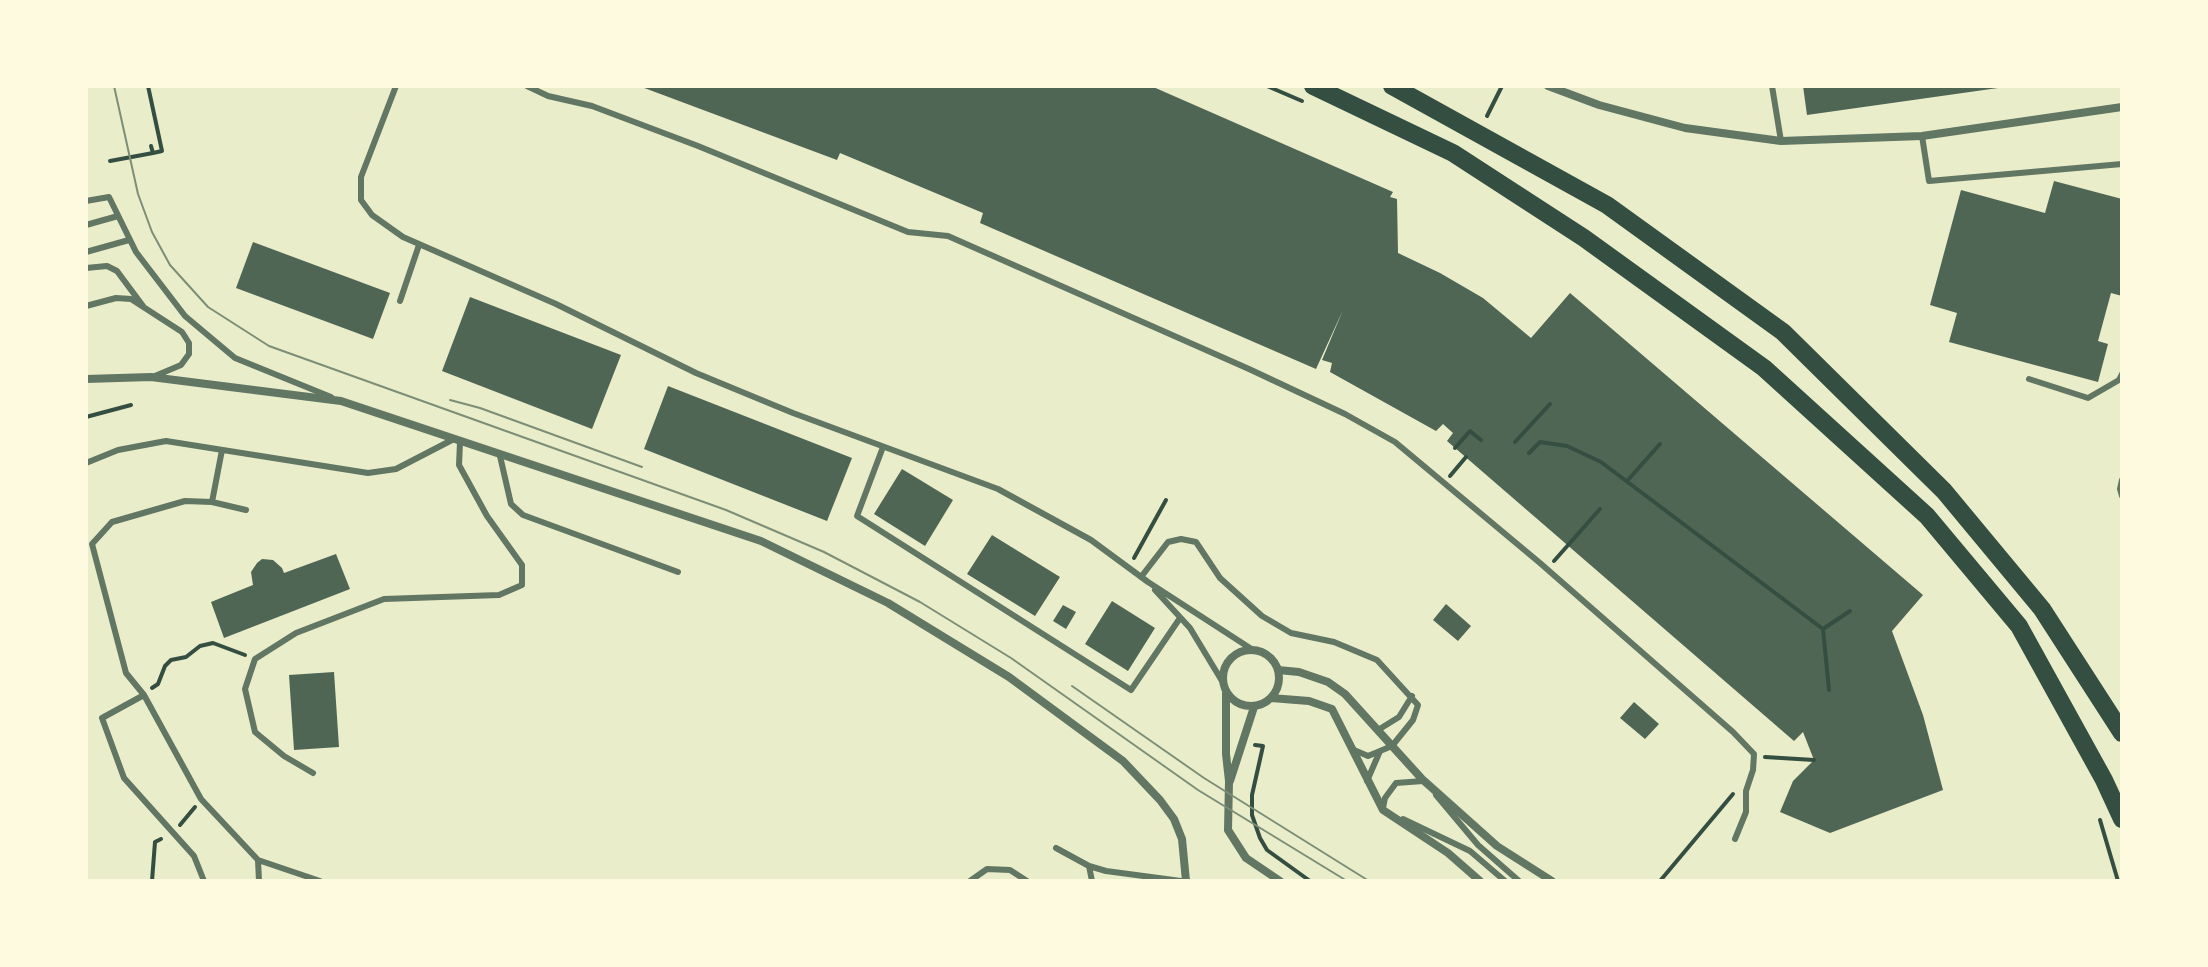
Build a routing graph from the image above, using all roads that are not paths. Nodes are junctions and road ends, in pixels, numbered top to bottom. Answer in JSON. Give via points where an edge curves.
{"nodes":[{"id":1,"x":396,"y":86,"type":"edge"},
{"id":2,"x":527,"y":86,"type":"edge"},
{"id":3,"x":1313,"y":86,"type":"edge"},
{"id":4,"x":1392,"y":86,"type":"edge"},
{"id":5,"x":1548,"y":86,"type":"edge"},
{"id":6,"x":1772,"y":86,"type":"edge"},
{"id":7,"x":2122,"y":107,"type":"edge"},
{"id":8,"x":1922,"y":136,"type":"junction"},
{"id":9,"x":1781,"y":141,"type":"junction"},
{"id":10,"x":2122,"y":164,"type":"edge"},
{"id":11,"x":86,"y":201,"type":"edge"},
{"id":12,"x":118,"y":216,"type":"junction"},
{"id":13,"x":86,"y":225,"type":"edge"},
{"id":14,"x":129,"y":240,"type":"junction"},
{"id":15,"x":419,"y":245,"type":"junction"},
{"id":16,"x":86,"y":252,"type":"edge"},
{"id":17,"x":86,"y":268,"type":"edge"},
{"id":18,"x":400,"y":301,"type":"dead end"},
{"id":19,"x":86,"y":306,"type":"edge"},
{"id":20,"x":144,"y":308,"type":"junction"},
{"id":21,"x":2122,"y":374,"type":"edge"},
{"id":22,"x":151,"y":377,"type":"junction"},
{"id":23,"x":86,"y":379,"type":"edge"},
{"id":24,"x":2029,"y":379,"type":"dead end"},
{"id":25,"x":341,"y":401,"type":"junction"},
{"id":26,"x":456,"y":441,"type":"junction"},
{"id":27,"x":883,"y":447,"type":"junction"},
{"id":28,"x":222,"y":450,"type":"junction"},
{"id":29,"x":500,"y":456,"type":"junction"},
{"id":30,"x":86,"y":463,"type":"edge"},
{"id":31,"x":2122,"y":480,"type":"edge"},
{"id":32,"x":2122,"y":496,"type":"edge"},
{"id":33,"x":212,"y":502,"type":"junction"},
{"id":34,"x":246,"y":510,"type":"dead end"},
{"id":35,"x":678,"y":572,"type":"dead end"},
{"id":36,"x":1144,"y":580,"type":"junction"},
{"id":37,"x":1180,"y":618,"type":"junction"},
{"id":38,"x":1253,"y":650,"type":"junction"},
{"id":39,"x":1278,"y":670,"type":"junction"},
{"id":40,"x":1222,"y":681,"type":"junction"},
{"id":41,"x":1226,"y":693,"type":"junction"},
{"id":42,"x":144,"y":695,"type":"junction"},
{"id":43,"x":1412,"y":696,"type":"junction"},
{"id":44,"x":1271,"y":698,"type":"junction"},
{"id":45,"x":1254,"y":707,"type":"junction"},
{"id":46,"x":1378,"y":730,"type":"junction"},
{"id":47,"x":2122,"y":733,"type":"edge"},
{"id":48,"x":1392,"y":746,"type":"junction"},
{"id":49,"x":1353,"y":750,"type":"junction"},
{"id":50,"x":1380,"y":751,"type":"junction"},
{"id":51,"x":313,"y":773,"type":"dead end"},
{"id":52,"x":1422,"y":779,"type":"junction"},
{"id":53,"x":1229,"y":781,"type":"junction"},
{"id":54,"x":1367,"y":781,"type":"junction"},
{"id":55,"x":1383,"y":810,"type":"junction"},
{"id":56,"x":2122,"y":819,"type":"edge"},
{"id":57,"x":1735,"y":839,"type":"dead end"},
{"id":58,"x":1056,"y":848,"type":"dead end"},
{"id":59,"x":258,"y":860,"type":"junction"},
{"id":60,"x":1089,"y":866,"type":"junction"},
{"id":61,"x":204,"y":881,"type":"edge"},
{"id":62,"x":259,"y":881,"type":"edge"},
{"id":63,"x":320,"y":881,"type":"edge"},
{"id":64,"x":970,"y":881,"type":"edge"},
{"id":65,"x":1027,"y":881,"type":"edge"},
{"id":66,"x":1092,"y":881,"type":"edge"},
{"id":67,"x":1184,"y":881,"type":"edge"},
{"id":68,"x":1280,"y":881,"type":"edge"},
{"id":69,"x":1480,"y":881,"type":"edge"},
{"id":70,"x":1505,"y":881,"type":"edge"},
{"id":71,"x":1519,"y":881,"type":"edge"},
{"id":72,"x":1552,"y":881,"type":"edge"}],
"edges":[{"from":1,"to":15,"type":"lane","via":[[361,177],[361,200],[372,215]]},
{"from":2,"to":57,"type":"lane","via":[[698,146],[908,232],[948,236],[1345,414],[1395,442],[1548,569],[1754,754],[1746,812]]},
{"from":3,"to":56,"type":"main road","via":[[1453,153],[1584,238],[1764,368],[1927,516],[2019,626]]},
{"from":4,"to":47,"type":"main road","via":[[1607,205],[1783,332],[1944,491],[2042,609]]},
{"from":5,"to":9,"type":"street","via":[[1685,128]]},
{"from":6,"to":9,"type":"lane"},
{"from":7,"to":8,"type":"street"},
{"from":8,"to":9,"type":"street"},
{"from":8,"to":10,"type":"lane","via":[[1929,181]]},
{"from":11,"to":12,"type":"lane","via":[[109,197]]},
{"from":12,"to":13,"type":"lane"},
{"from":12,"to":14,"type":"lane"},
{"from":14,"to":16,"type":"lane"},
{"from":14,"to":25,"type":"lane","via":[[185,316],[235,358]]},
{"from":15,"to":18,"type":"lane"},
{"from":15,"to":27,"type":"lane","via":[[696,373]]},
{"from":17,"to":20,"type":"lane","via":[[107,266],[117,271]]},
{"from":19,"to":20,"type":"lane","via":[[116,298],[131,299]]},
{"from":20,"to":22,"type":"lane","via":[[182,332],[189,343],[181,365]]},
{"from":21,"to":24,"type":"lane","via":[[2088,398]]},
{"from":22,"to":23,"type":"street"},
{"from":22,"to":25,"type":"street"},
{"from":25,"to":26,"type":"street"},
{"from":26,"to":28,"type":"lane","via":[[396,469],[368,473]]},
{"from":26,"to":29,"type":"street"},
{"from":26,"to":51,"type":"lane","via":[[459,465],[522,565],[522,585],[499,595],[384,599],[296,633],[255,659],[245,689],[255,732]]},
{"from":27,"to":36,"type":"lane","via":[[998,489],[1091,540]]},
{"from":27,"to":37,"type":"lane","via":[[857,516],[1131,690]]},
{"from":28,"to":30,"type":"lane","via":[[166,441],[118,450]]},
{"from":28,"to":33,"type":"lane"},
{"from":29,"to":35,"type":"lane","via":[[511,504],[523,515]]},
{"from":29,"to":67,"type":"street","via":[[761,541],[888,603],[1009,677],[1123,761],[1160,800],[1182,839]]},
{"from":31,"to":32,"type":"lane"},
{"from":33,"to":34,"type":"lane"},
{"from":33,"to":42,"type":"lane","via":[[185,501],[112,522],[92,544],[126,673]]},
{"from":36,"to":37,"type":"lane"},
{"from":36,"to":38,"type":"lane"},
{"from":36,"to":43,"type":"lane","via":[[1168,542],[1196,542],[1220,578],[1262,616],[1291,633],[1334,642],[1377,660]]},
{"from":37,"to":40,"type":"lane"},
{"from":38,"to":39,"type":"street","via":[[1269,656]]},
{"from":38,"to":40,"type":"street","via":[[1231,658]]},
{"from":39,"to":44,"type":"street"},
{"from":39,"to":46,"type":"street","via":[[1328,682]]},
{"from":40,"to":41,"type":"street"},
{"from":41,"to":45,"type":"street","via":[[1238,704]]},
{"from":41,"to":53,"type":"street"},
{"from":42,"to":59,"type":"lane","via":[[201,799]]},
{"from":42,"to":61,"type":"lane","via":[[102,718],[124,778],[194,856]]},
{"from":43,"to":46,"type":"lane","via":[[1399,717]]},
{"from":43,"to":48,"type":"lane","via":[[1418,705],[1413,720]]},
{"from":44,"to":45,"type":"street"},
{"from":44,"to":49,"type":"street","via":[[1332,709]]},
{"from":45,"to":53,"type":"street"},
{"from":46,"to":48,"type":"street"},
{"from":48,"to":50,"type":"lane"},
{"from":48,"to":52,"type":"street"},
{"from":49,"to":50,"type":"lane","via":[[1368,756]]},
{"from":49,"to":54,"type":"street"},
{"from":50,"to":54,"type":"lane"},
{"from":52,"to":55,"type":"lane","via":[[1396,783]]},
{"from":52,"to":71,"type":"lane","via":[[1478,845]]},
{"from":52,"to":72,"type":"street","via":[[1497,846]]},
{"from":53,"to":68,"type":"street","via":[[1228,830],[1246,858]]},
{"from":54,"to":55,"type":"street"},
{"from":55,"to":69,"type":"street"},
{"from":55,"to":70,"type":"lane","via":[[1470,851]]},
{"from":58,"to":60,"type":"lane"},
{"from":59,"to":62,"type":"lane"},
{"from":59,"to":63,"type":"lane"},
{"from":60,"to":66,"type":"lane"},
{"from":60,"to":67,"type":"lane"},
{"from":64,"to":65,"type":"lane","via":[[987,869],[1010,870]]}]}
